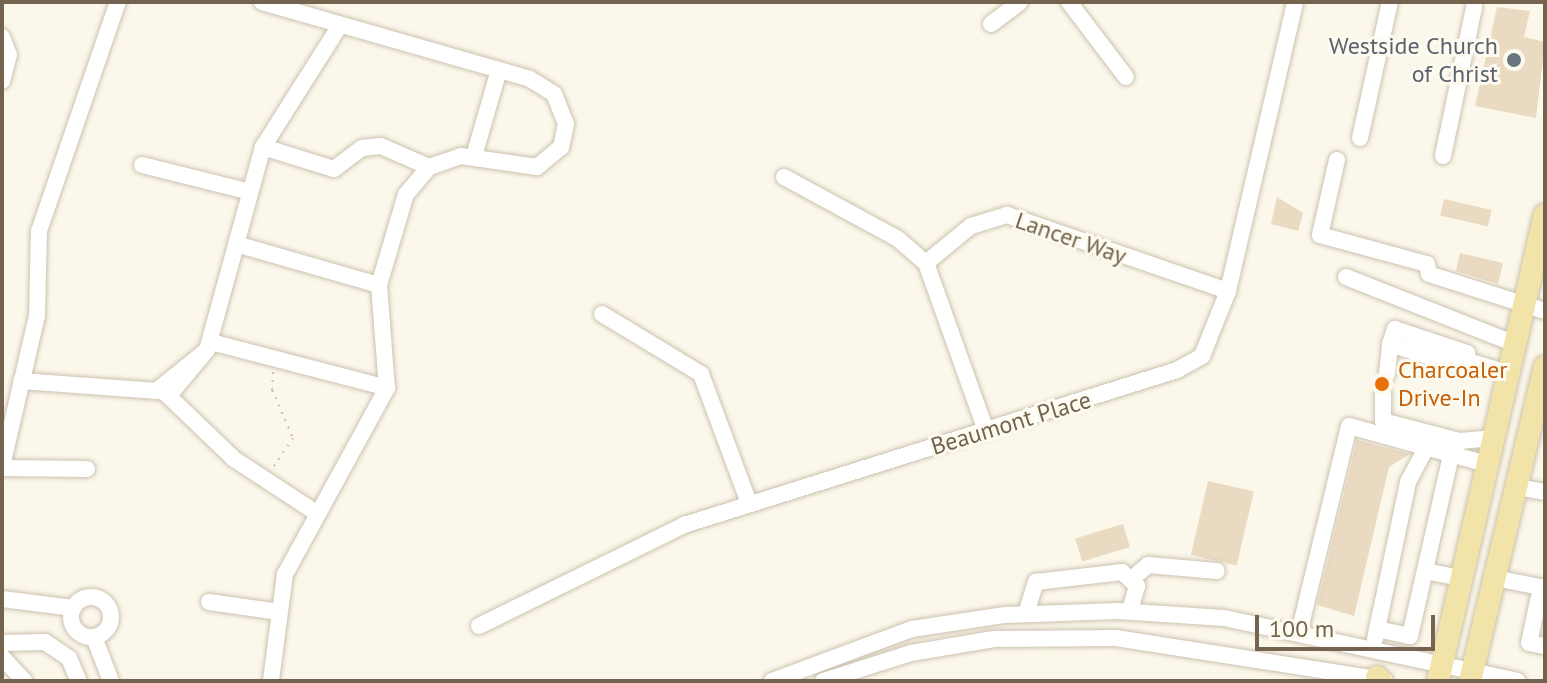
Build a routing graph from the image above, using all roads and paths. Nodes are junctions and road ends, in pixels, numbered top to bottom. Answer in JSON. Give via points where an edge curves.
{"nodes":[{"id":1,"x":118,"y":2,"type":"edge"},
{"id":2,"x":262,"y":2,"type":"edge"},
{"id":3,"x":1020,"y":2,"type":"edge"},
{"id":4,"x":1069,"y":2,"type":"edge"},
{"id":5,"x":1295,"y":2,"type":"edge"},
{"id":6,"x":1390,"y":2,"type":"edge"},
{"id":7,"x":1474,"y":7,"type":"dead end"},
{"id":8,"x":991,"y":24,"type":"dead end"},
{"id":9,"x":340,"y":25,"type":"junction"},
{"id":10,"x":2,"y":37,"type":"edge"},
{"id":11,"x":499,"y":70,"type":"junction"},
{"id":12,"x":1126,"y":77,"type":"dead end"},
{"id":13,"x":2,"y":79,"type":"edge"},
{"id":14,"x":1360,"y":138,"type":"dead end"},
{"id":15,"x":263,"y":147,"type":"junction"},
{"id":16,"x":474,"y":156,"type":"junction"},
{"id":17,"x":1443,"y":156,"type":"dead end"},
{"id":18,"x":1337,"y":160,"type":"dead end"},
{"id":19,"x":142,"y":165,"type":"dead end"},
{"id":20,"x":429,"y":167,"type":"junction"},
{"id":21,"x":784,"y":177,"type":"dead end"},
{"id":22,"x":250,"y":192,"type":"junction"},
{"id":23,"x":1545,"y":215,"type":"edge"},
{"id":24,"x":236,"y":244,"type":"junction"},
{"id":25,"x":926,"y":263,"type":"junction"},
{"id":26,"x":1346,"y":277,"type":"dead end"},
{"id":27,"x":1448,"y":281,"type":"junction"},
{"id":28,"x":379,"y":285,"type":"junction"},
{"id":29,"x":1228,"y":291,"type":"junction"},
{"id":30,"x":1534,"y":309,"type":"edge"},
{"id":31,"x":1439,"y":311,"type":"junction"},
{"id":32,"x":602,"y":314,"type":"dead end"},
{"id":33,"x":1515,"y":344,"type":"junction"},
{"id":34,"x":209,"y":346,"type":"junction"},
{"id":35,"x":277,"y":359,"type":"junction"},
{"id":36,"x":1545,"y":367,"type":"edge"},
{"id":37,"x":1508,"y":373,"type":"junction"},
{"id":38,"x":1387,"y":374,"type":"dead end"},
{"id":39,"x":21,"y":381,"type":"junction"},
{"id":40,"x":160,"y":388,"type":"junction"},
{"id":41,"x":387,"y":388,"type":"junction"},
{"id":42,"x":1383,"y":393,"type":"dead end"},
{"id":43,"x":986,"y":431,"type":"junction"},
{"id":44,"x":1493,"y":438,"type":"junction"},
{"id":45,"x":1425,"y":450,"type":"junction"},
{"id":46,"x":1451,"y":456,"type":"junction"},
{"id":47,"x":1487,"y":464,"type":"junction"},
{"id":48,"x":2,"y":467,"type":"edge"},
{"id":49,"x":87,"y":469,"type":"dead end"},
{"id":50,"x":264,"y":478,"type":"junction"},
{"id":51,"x":1517,"y":487,"type":"junction"},
{"id":52,"x":1545,"y":492,"type":"edge"},
{"id":53,"x":749,"y":503,"type":"junction"},
{"id":54,"x":318,"y":514,"type":"junction"},
{"id":55,"x":1217,"y":571,"type":"dead end"},
{"id":56,"x":1425,"y":571,"type":"junction"},
{"id":57,"x":1135,"y":576,"type":"junction"},
{"id":58,"x":1461,"y":578,"type":"junction"},
{"id":59,"x":1495,"y":578,"type":"junction"},
{"id":60,"x":1543,"y":588,"type":"edge"},
{"id":61,"x":2,"y":599,"type":"edge"},
{"id":62,"x":209,"y":602,"type":"dead end"},
{"id":63,"x":73,"y":608,"type":"junction"},
{"id":64,"x":1124,"y":611,"type":"junction"},
{"id":65,"x":279,"y":612,"type":"junction"},
{"id":66,"x":1026,"y":614,"type":"junction"},
{"id":67,"x":479,"y":626,"type":"dead end"},
{"id":68,"x":1377,"y":629,"type":"junction"},
{"id":69,"x":1299,"y":633,"type":"junction"},
{"id":70,"x":86,"y":635,"type":"junction"},
{"id":71,"x":1116,"y":638,"type":"junction"},
{"id":72,"x":2,"y":643,"type":"edge"},
{"id":73,"x":1545,"y":646,"type":"edge"},
{"id":74,"x":1373,"y":648,"type":"junction"},
{"id":75,"x":65,"y":655,"type":"junction"},
{"id":76,"x":2,"y":657,"type":"edge"},
{"id":77,"x":1440,"y":672,"type":"edge"},
{"id":78,"x":1471,"y":676,"type":"edge"},
{"id":79,"x":1383,"y":680,"type":"edge"},
{"id":80,"x":24,"y":681,"type":"edge"},
{"id":81,"x":79,"y":681,"type":"edge"},
{"id":82,"x":111,"y":681,"type":"edge"},
{"id":83,"x":271,"y":681,"type":"edge"},
{"id":84,"x":772,"y":681,"type":"edge"},
{"id":85,"x":823,"y":681,"type":"edge"},
{"id":86,"x":1517,"y":681,"type":"edge"}],
"edges":[{"from":1,"to":39,"type":"street","via":[[39,231],[39,303]]},
{"from":2,"to":9,"type":"street"},
{"from":3,"to":8,"type":"street"},
{"from":4,"to":12,"type":"street"},
{"from":5,"to":29,"type":"street","name":"Beaumont Place"},
{"from":6,"to":14,"type":"street"},
{"from":7,"to":17,"type":"street"},
{"from":9,"to":11,"type":"street"},
{"from":9,"to":15,"type":"street"},
{"from":10,"to":13,"type":"street","via":[[9,55]]},
{"from":11,"to":16,"type":"street"},
{"from":11,"to":16,"type":"street","via":[[554,94],[565,136],[537,167]]},
{"from":15,"to":20,"type":"street","via":[[334,169],[362,148],[381,146]]},
{"from":15,"to":22,"type":"street"},
{"from":16,"to":20,"type":"street"},
{"from":18,"to":27,"type":"street","via":[[1320,235],[1427,264],[1429,274]]},
{"from":19,"to":22,"type":"street"},
{"from":20,"to":28,"type":"street","via":[[406,194]]},
{"from":21,"to":25,"type":"street","via":[[898,239]]},
{"from":22,"to":24,"type":"street"},
{"from":23,"to":30,"type":"main road"},
{"from":24,"to":28,"type":"street"},
{"from":24,"to":34,"type":"street"},
{"from":25,"to":29,"type":"street","name":"Lancer Way","via":[[979,222],[1007,215]]},
{"from":25,"to":43,"type":"street"},
{"from":26,"to":31,"type":"street"},
{"from":27,"to":30,"type":"street"},
{"from":27,"to":31,"type":"street"},
{"from":28,"to":41,"type":"street"},
{"from":29,"to":43,"type":"street","name":"Beaumont Place","via":[[1211,344],[1191,365]]},
{"from":30,"to":33,"type":"main road"},
{"from":31,"to":33,"type":"street"},
{"from":32,"to":53,"type":"street","via":[[701,374]]},
{"from":33,"to":37,"type":"main road"},
{"from":34,"to":35,"type":"street"},
{"from":34,"to":40,"type":"street","via":[[182,388]]},
{"from":35,"to":41,"type":"street"},
{"from":35,"to":50,"type":"path","via":[[272,390],[293,438]]},
{"from":36,"to":51,"type":"main road"},
{"from":37,"to":38,"type":"street","via":[[1464,360],[1461,367],[1390,344]]},
{"from":37,"to":44,"type":"main road"},
{"from":39,"to":40,"type":"street"},
{"from":39,"to":48,"type":"street"},
{"from":40,"to":50,"type":"street","via":[[206,436]]},
{"from":41,"to":54,"type":"street"},
{"from":42,"to":44,"type":"street","via":[[1383,421],[1460,441]]},
{"from":43,"to":53,"type":"street","name":"Beaumont Place"},
{"from":44,"to":47,"type":"main road"},
{"from":45,"to":46,"type":"street"},
{"from":45,"to":68,"type":"street","via":[[1408,482]]},
{"from":45,"to":69,"type":"street","via":[[1349,426]]},
{"from":46,"to":47,"type":"street"},
{"from":46,"to":56,"type":"street"},
{"from":47,"to":58,"type":"main road"},
{"from":48,"to":49,"type":"street"},
{"from":50,"to":54,"type":"street"},
{"from":51,"to":52,"type":"street"},
{"from":51,"to":59,"type":"main road"},
{"from":53,"to":67,"type":"street","name":"Beaumont Place","via":[[684,525]]},
{"from":54,"to":65,"type":"street","via":[[285,574]]},
{"from":55,"to":57,"type":"street","via":[[1148,565]]},
{"from":56,"to":58,"type":"street"},
{"from":56,"to":68,"type":"street","via":[[1410,636]]},
{"from":57,"to":64,"type":"street"},
{"from":57,"to":66,"type":"street","via":[[1036,582]]},
{"from":58,"to":77,"type":"main road"},
{"from":59,"to":60,"type":"street"},
{"from":59,"to":78,"type":"main road"},
{"from":60,"to":73,"type":"street","via":[[1529,643]]},
{"from":61,"to":63,"type":"street"},
{"from":62,"to":65,"type":"street"},
{"from":63,"to":70,"type":"street"},
{"from":63,"to":70,"type":"street","via":[[89,596],[108,605],[110,625]]},
{"from":64,"to":66,"type":"street"},
{"from":64,"to":69,"type":"street","via":[[1224,618]]},
{"from":64,"to":71,"type":"street"},
{"from":65,"to":83,"type":"street"},
{"from":66,"to":84,"type":"street","via":[[875,639]]},
{"from":68,"to":74,"type":"street"},
{"from":69,"to":74,"type":"street"},
{"from":70,"to":75,"type":"street"},
{"from":70,"to":82,"type":"street"},
{"from":71,"to":79,"type":"street"},
{"from":71,"to":85,"type":"street","via":[[994,639],[911,653]]},
{"from":72,"to":75,"type":"street","via":[[33,638]]},
{"from":74,"to":77,"type":"street"},
{"from":75,"to":81,"type":"street"},
{"from":76,"to":80,"type":"street"},
{"from":77,"to":78,"type":"street"},
{"from":78,"to":86,"type":"street"}]}
